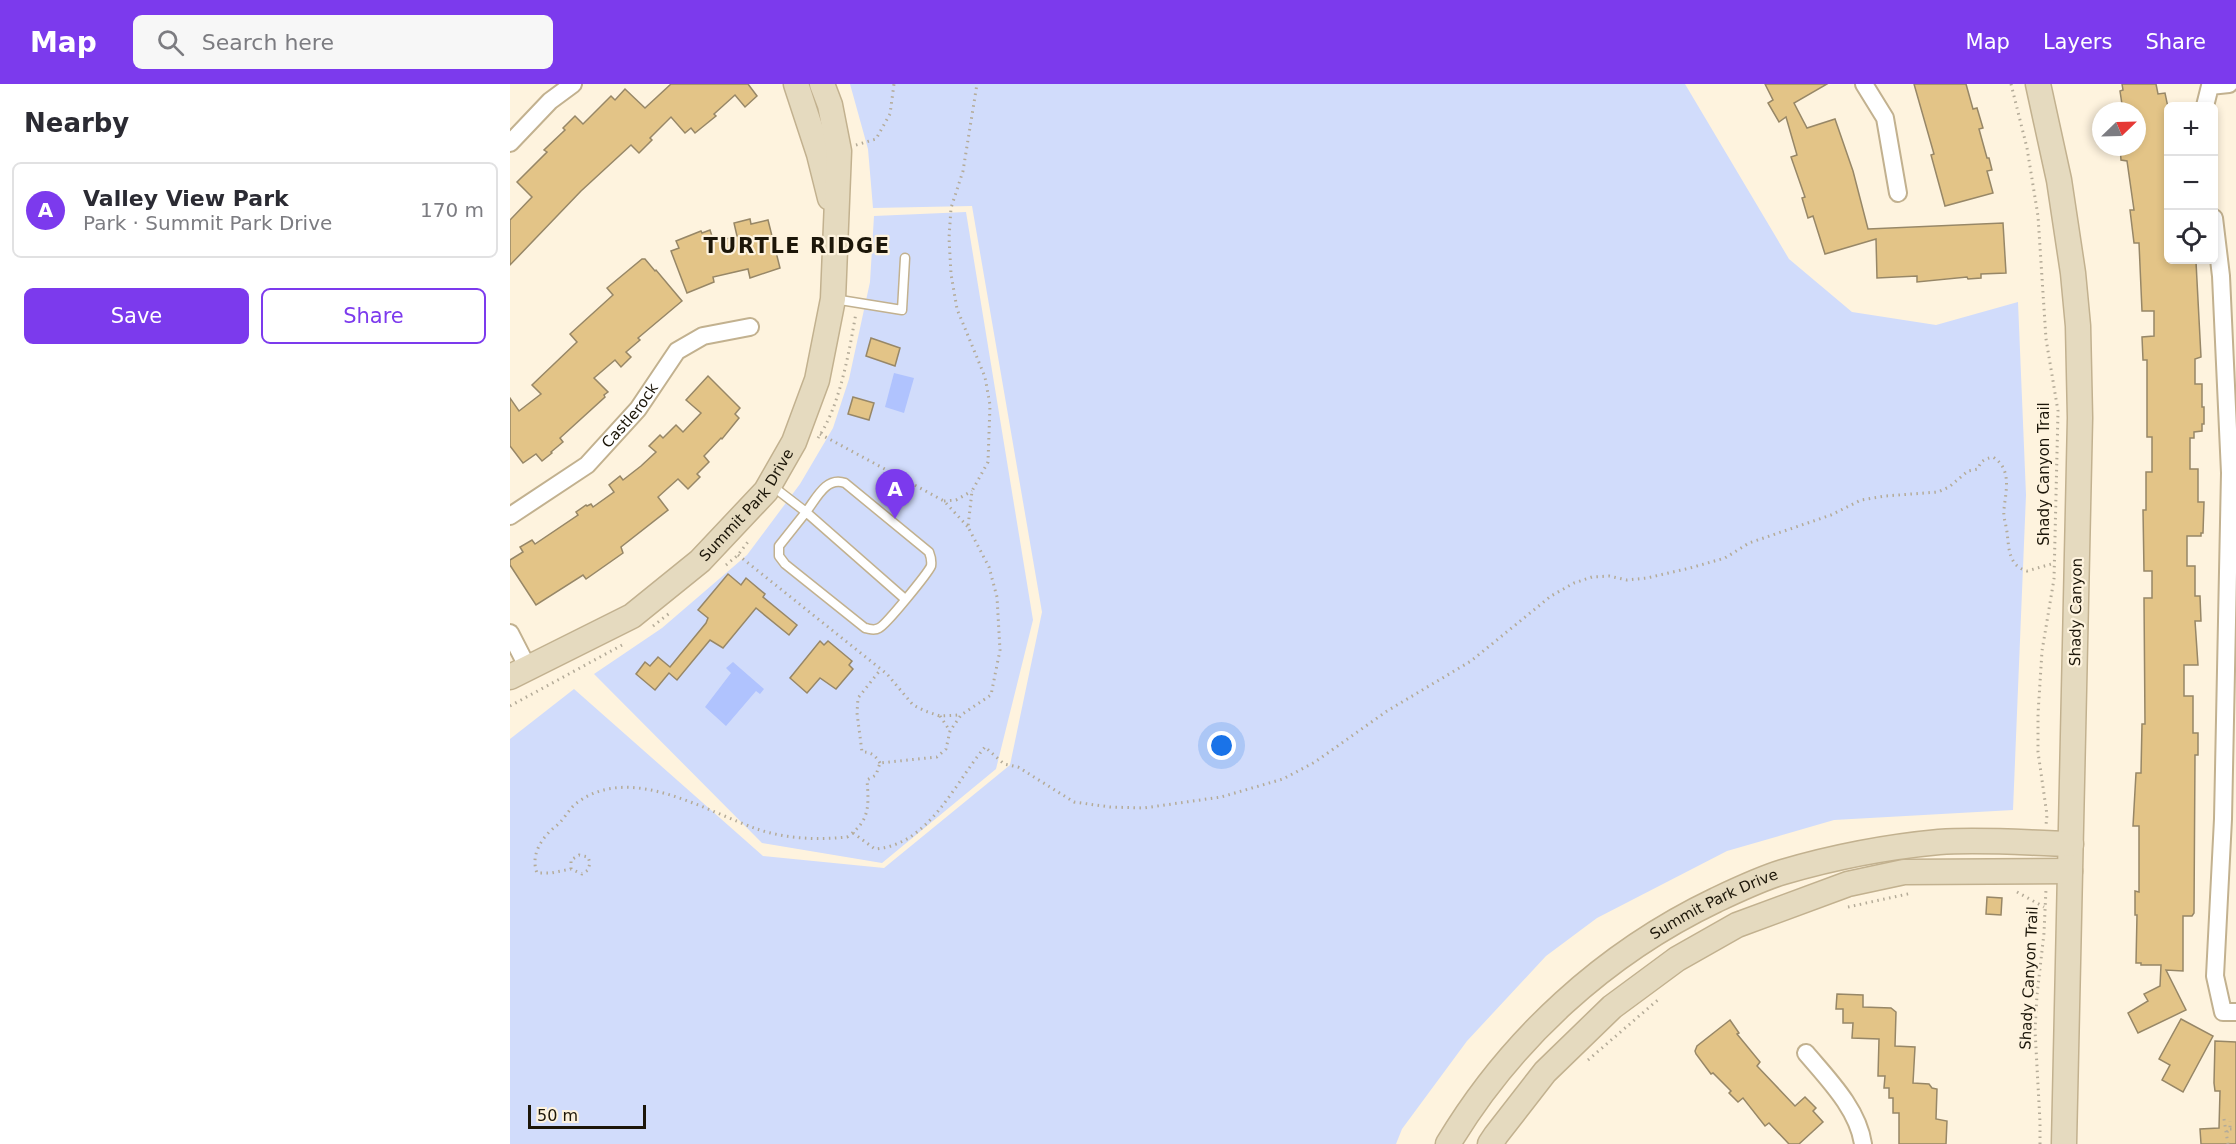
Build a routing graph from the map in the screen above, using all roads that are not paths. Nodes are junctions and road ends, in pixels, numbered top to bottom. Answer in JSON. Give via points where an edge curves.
{"nodes":[{"id":1,"x":573,"y":84,"type":"edge"},
{"id":2,"x":796,"y":84,"type":"edge"},
{"id":3,"x":822,"y":84,"type":"edge"},
{"id":4,"x":1864,"y":84,"type":"edge"},
{"id":5,"x":2038,"y":84,"type":"edge"},
{"id":6,"x":2229,"y":84,"type":"edge"},
{"id":7,"x":2206,"y":102,"type":"edge"},
{"id":8,"x":510,"y":143,"type":"edge"},
{"id":9,"x":1898,"y":193,"type":"dead end"},
{"id":10,"x":837,"y":230,"type":"junction"},
{"id":11,"x":2218,"y":233,"type":"edge"},
{"id":12,"x":905,"y":258,"type":"dead end"},
{"id":13,"x":2229,"y":276,"type":"edge"},
{"id":14,"x":834,"y":299,"type":"junction"},
{"id":15,"x":750,"y":327,"type":"dead end"},
{"id":16,"x":2233,"y":473,"type":"edge"},
{"id":17,"x":770,"y":484,"type":"junction"},
{"id":18,"x":806,"y":512,"type":"junction"},
{"id":19,"x":510,"y":516,"type":"edge"},
{"id":20,"x":905,"y":598,"type":"junction"},
{"id":21,"x":2231,"y":629,"type":"edge"},
{"id":22,"x":510,"y":633,"type":"edge"},
{"id":23,"x":519,"y":673,"type":"edge"},
{"id":24,"x":2229,"y":819,"type":"edge"},
{"id":25,"x":2071,"y":844,"type":"junction"},
{"id":26,"x":2070,"y":871,"type":"junction"},
{"id":27,"x":2229,"y":1012,"type":"edge"},
{"id":28,"x":1806,"y":1053,"type":"dead end"},
{"id":29,"x":1448,"y":1144,"type":"edge"},
{"id":30,"x":1490,"y":1144,"type":"edge"},
{"id":31,"x":1863,"y":1144,"type":"edge"},
{"id":32,"x":2064,"y":1144,"type":"edge"}],
"edges":[{"from":1,"to":8,"type":"street","via":[[550,101]]},
{"from":2,"to":10,"type":"street","name":"Summit Park Drive","via":[[819,154]]},
{"from":3,"to":10,"type":"street","name":"Summit Park Drive","via":[[839,150]]},
{"from":4,"to":9,"type":"street","via":[[1885,118]]},
{"from":5,"to":25,"type":"street","name":"Shady Canyon","via":[[2060,180],[2078,326],[2080,418]]},
{"from":6,"to":7,"type":"street","via":[[2210,87]]},
{"from":10,"to":14,"type":"street","name":"Summit Park Drive"},
{"from":11,"to":13,"type":"street"},
{"from":12,"to":14,"type":"lane","via":[[902,310]]},
{"from":13,"to":16,"type":"street"},
{"from":14,"to":17,"type":"street","name":"Summit Park Drive","via":[[817,380],[794,442]]},
{"from":15,"to":19,"type":"street","name":"Castlerock","via":[[704,336],[677,351],[638,409],[587,465]]},
{"from":16,"to":21,"type":"street"},
{"from":17,"to":18,"type":"lane"},
{"from":17,"to":23,"type":"street","name":"Summit Park Drive","via":[[700,561],[632,616]]},
{"from":18,"to":20,"type":"lane"},
{"from":18,"to":20,"type":"lane","via":[[829,483],[837,480],[930,552],[930,569]]},
{"from":18,"to":20,"type":"lane","via":[[779,546],[784,564],[874,630],[882,627]]},
{"from":21,"to":24,"type":"street"},
{"from":22,"to":23,"type":"street"},
{"from":24,"to":27,"type":"street","via":[[2215,976]]},
{"from":25,"to":26,"type":"street","name":"Shady Canyon"},
{"from":25,"to":29,"type":"street","name":"Summit Park Drive","via":[[1950,842],[1881,849],[1781,873],[1682,916],[1576,990],[1515,1052]]},
{"from":26,"to":30,"type":"street","name":"Summit Park Drive","via":[[1904,872],[1848,884],[1737,926],[1677,959],[1612,1007],[1545,1072]]},
{"from":26,"to":32,"type":"street","name":"Shady Canyon"},
{"from":28,"to":31,"type":"street","via":[[1833,1084],[1861,1129]]}]}
